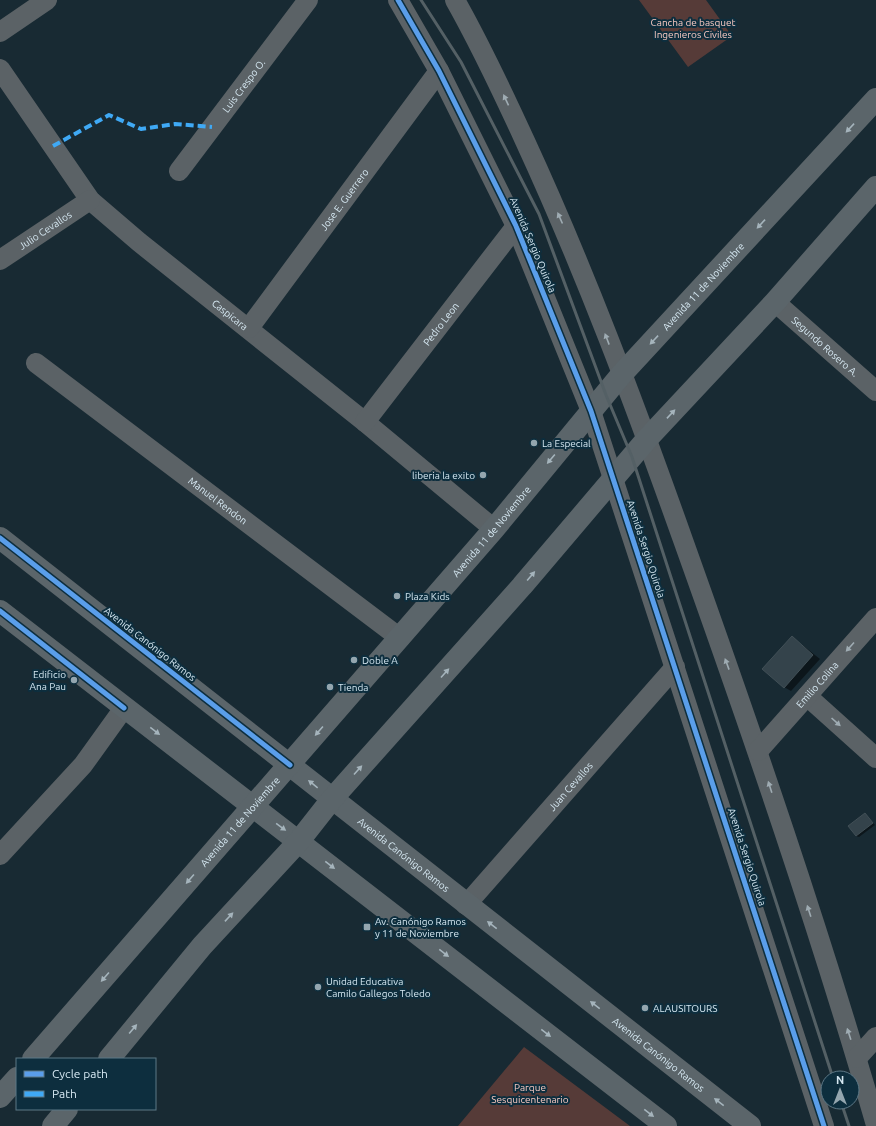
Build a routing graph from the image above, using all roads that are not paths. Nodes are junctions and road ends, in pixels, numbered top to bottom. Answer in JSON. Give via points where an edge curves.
{"nodes":[{"id":1,"x":47,"y":0,"type":"edge"},
{"id":2,"x":308,"y":0,"type":"edge"},
{"id":3,"x":398,"y":0,"type":"edge"},
{"id":4,"x":455,"y":0,"type":"edge"},
{"id":5,"x":0,"y":32,"type":"edge"},
{"id":6,"x":0,"y":69,"type":"edge"},
{"id":7,"x":439,"y":71,"type":"junction"},
{"id":8,"x":876,"y":99,"type":"edge"},
{"id":9,"x":179,"y":171,"type":"dead end"},
{"id":10,"x":876,"y":187,"type":"edge"},
{"id":11,"x":90,"y":200,"type":"junction"},
{"id":12,"x":516,"y":226,"type":"junction"},
{"id":13,"x":0,"y":260,"type":"edge"},
{"id":14,"x":775,"y":302,"type":"junction"},
{"id":15,"x":249,"y":328,"type":"junction"},
{"id":16,"x":36,"y":363,"type":"dead end"},
{"id":17,"x":621,"y":375,"type":"junction"},
{"id":18,"x":876,"y":391,"type":"edge"},
{"id":19,"x":592,"y":411,"type":"junction"},
{"id":20,"x":365,"y":422,"type":"junction"},
{"id":21,"x":647,"y":439,"type":"junction"},
{"id":22,"x":613,"y":479,"type":"junction"},
{"id":23,"x":494,"y":529,"type":"junction"},
{"id":24,"x":0,"y":538,"type":"edge"},
{"id":25,"x":0,"y":611,"type":"edge"},
{"id":26,"x":876,"y":618,"type":"edge"},
{"id":27,"x":400,"y":638,"type":"junction"},
{"id":28,"x":675,"y":667,"type":"junction"},
{"id":29,"x":807,"y":696,"type":"junction"},
{"id":30,"x":124,"y":708,"type":"junction"},
{"id":31,"x":758,"y":751,"type":"junction"},
{"id":32,"x":876,"y":758,"type":"edge"},
{"id":33,"x":290,"y":765,"type":"junction"},
{"id":34,"x":332,"y":799,"type":"junction"},
{"id":35,"x":253,"y":807,"type":"junction"},
{"id":36,"x":299,"y":841,"type":"junction"},
{"id":37,"x":0,"y":855,"type":"edge"},
{"id":38,"x":466,"y":905,"type":"junction"},
{"id":39,"x":876,"y":1037,"type":"edge"},
{"id":40,"x":34,"y":1058,"type":"edge"},
{"id":41,"x":110,"y":1058,"type":"edge"},
{"id":42,"x":857,"y":1058,"type":"junction"},
{"id":43,"x":16,"y":1079,"type":"edge"},
{"id":44,"x":0,"y":1097,"type":"edge"},
{"id":45,"x":66,"y":1110,"type":"edge"},
{"id":46,"x":876,"y":1125,"type":"edge"},
{"id":47,"x":53,"y":1126,"type":"edge"},
{"id":48,"x":666,"y":1126,"type":"edge"},
{"id":49,"x":750,"y":1126,"type":"edge"},
{"id":50,"x":824,"y":1126,"type":"edge"}],
"edges":[{"from":1,"to":5,"type":"street"},
{"from":2,"to":9,"type":"street","name":"Luis Crespo O."},
{"from":3,"to":7,"type":"street","name":"Avenida Sergio Quirola"},
{"from":17,"to":4,"type":"street","one_way":true,"via":[[562,222],[480,45]]},
{"from":6,"to":11,"type":"street","name":"Caspicara"},
{"from":7,"to":12,"type":"street","name":"Avenida Sergio Quirola"},
{"from":7,"to":15,"type":"street","name":"Jose E. Guerrero"},
{"from":8,"to":17,"type":"main road","name":"Avenida 11 de Noviembre","one_way":true},
{"from":10,"to":14,"type":"main road"},
{"from":11,"to":13,"type":"street","name":"Julio Cevallos"},
{"from":11,"to":15,"type":"street","name":"Caspicara"},
{"from":12,"to":19,"type":"street","name":"Avenida Sergio Quirola"},
{"from":12,"to":20,"type":"street","name":"Pedro Leon"},
{"from":14,"to":18,"type":"street","name":"Segundo Rosero A."},
{"from":21,"to":14,"type":"main road","one_way":true},
{"from":15,"to":20,"type":"street","name":"Caspicara"},
{"from":16,"to":27,"type":"street","name":"Manuel Rendon"},
{"from":17,"to":19,"type":"main road","name":"Avenida 11 de Noviembre"},
{"from":17,"to":21,"type":"street"},
{"from":19,"to":22,"type":"street","name":"Avenida Sergio Quirola"},
{"from":19,"to":23,"type":"main road","name":"Avenida 11 de Noviembre","one_way":true},
{"from":20,"to":23,"type":"street","name":"Caspicara"},
{"from":21,"to":22,"type":"main road"},
{"from":31,"to":21,"type":"street","one_way":true},
{"from":22,"to":28,"type":"street","name":"Avenida Sergio Quirola"},
{"from":34,"to":22,"type":"main road","one_way":true,"via":[[522,586]]},
{"from":23,"to":27,"type":"main road","name":"Avenida 11 de Noviembre"},
{"from":24,"to":33,"type":"main road","name":"Avenida Canónigo Ramos"},
{"from":25,"to":30,"type":"main road"},
{"from":26,"to":29,"type":"street","name":"Emilio Colina","one_way":true},
{"from":27,"to":33,"type":"main road","name":"Avenida 11 de Noviembre","one_way":true},
{"from":28,"to":38,"type":"street","name":"Juan Cevallos"},
{"from":28,"to":50,"type":"street","name":"Avenida Sergio Quirola"},
{"from":29,"to":31,"type":"street","name":"Emilio Colina"},
{"from":29,"to":32,"type":"street","one_way":true},
{"from":30,"to":35,"type":"main road","one_way":true},
{"from":30,"to":37,"type":"street","via":[[84,765]]},
{"from":42,"to":31,"type":"street","one_way":true},
{"from":34,"to":33,"type":"main road","name":"Avenida Canónigo Ramos","one_way":true},
{"from":33,"to":35,"type":"main road","name":"Avenida 11 de Noviembre"},
{"from":34,"to":36,"type":"main road"},
{"from":34,"to":38,"type":"main road","name":"Avenida Canónigo Ramos"},
{"from":35,"to":36,"type":"main road","one_way":true},
{"from":35,"to":40,"type":"main road","name":"Avenida 11 de Noviembre","one_way":true},
{"from":41,"to":36,"type":"main road","one_way":true,"via":[[202,946]]},
{"from":36,"to":48,"type":"main road","one_way":true},
{"from":49,"to":38,"type":"main road","name":"Avenida Canónigo Ramos","one_way":true},
{"from":39,"to":42,"type":"street"},
{"from":42,"to":46,"type":"street"},
{"from":43,"to":44,"type":"main road"},
{"from":45,"to":47,"type":"main road"}]}
